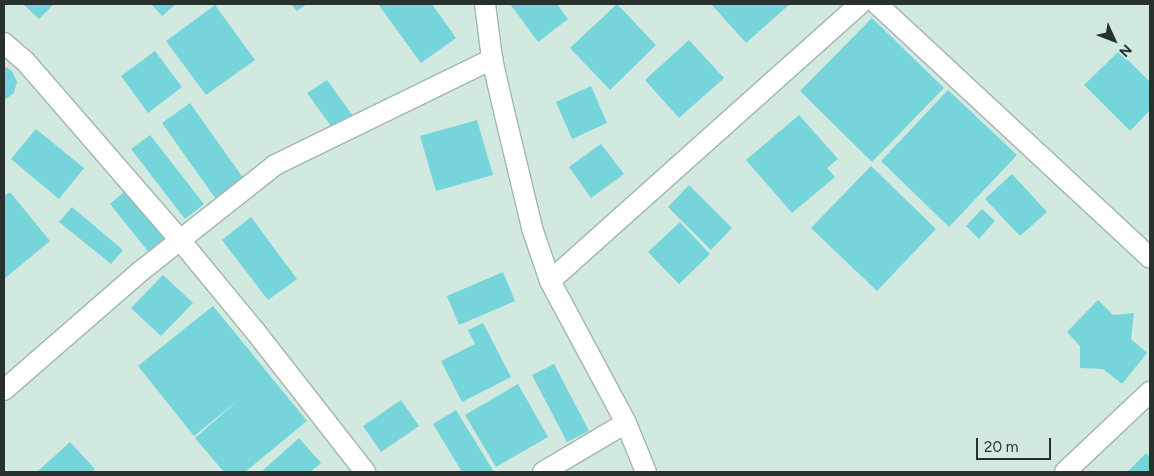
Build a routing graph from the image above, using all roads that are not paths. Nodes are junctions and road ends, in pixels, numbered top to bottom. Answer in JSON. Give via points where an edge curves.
{"nodes":[{"id":1,"x":485,"y":4,"type":"edge"},
{"id":2,"x":860,"y":4,"type":"edge"},
{"id":3,"x":877,"y":4,"type":"edge"},
{"id":4,"x":4,"y":43,"type":"edge"},
{"id":5,"x":492,"y":59,"type":"junction"},
{"id":6,"x":180,"y":240,"type":"junction"},
{"id":7,"x":1150,"y":258,"type":"edge"},
{"id":8,"x":550,"y":282,"type":"junction"},
{"id":9,"x":4,"y":390,"type":"edge"},
{"id":10,"x":1150,"y":392,"type":"edge"},
{"id":11,"x":626,"y":423,"type":"junction"},
{"id":12,"x":365,"y":472,"type":"edge"},
{"id":13,"x":543,"y":472,"type":"edge"},
{"id":14,"x":646,"y":472,"type":"edge"},
{"id":15,"x":1065,"y":472,"type":"edge"}],
"edges":[{"from":1,"to":5,"type":"street"},
{"from":2,"to":8,"type":"street"},
{"from":3,"to":7,"type":"street"},
{"from":4,"to":6,"type":"street","via":[[25,61]]},
{"from":5,"to":6,"type":"street","via":[[275,165]]},
{"from":5,"to":8,"type":"street","via":[[532,228]]},
{"from":6,"to":9,"type":"street"},
{"from":6,"to":12,"type":"street"},
{"from":8,"to":11,"type":"street"},
{"from":10,"to":15,"type":"street"},
{"from":11,"to":13,"type":"street"},
{"from":11,"to":14,"type":"street"}]}
